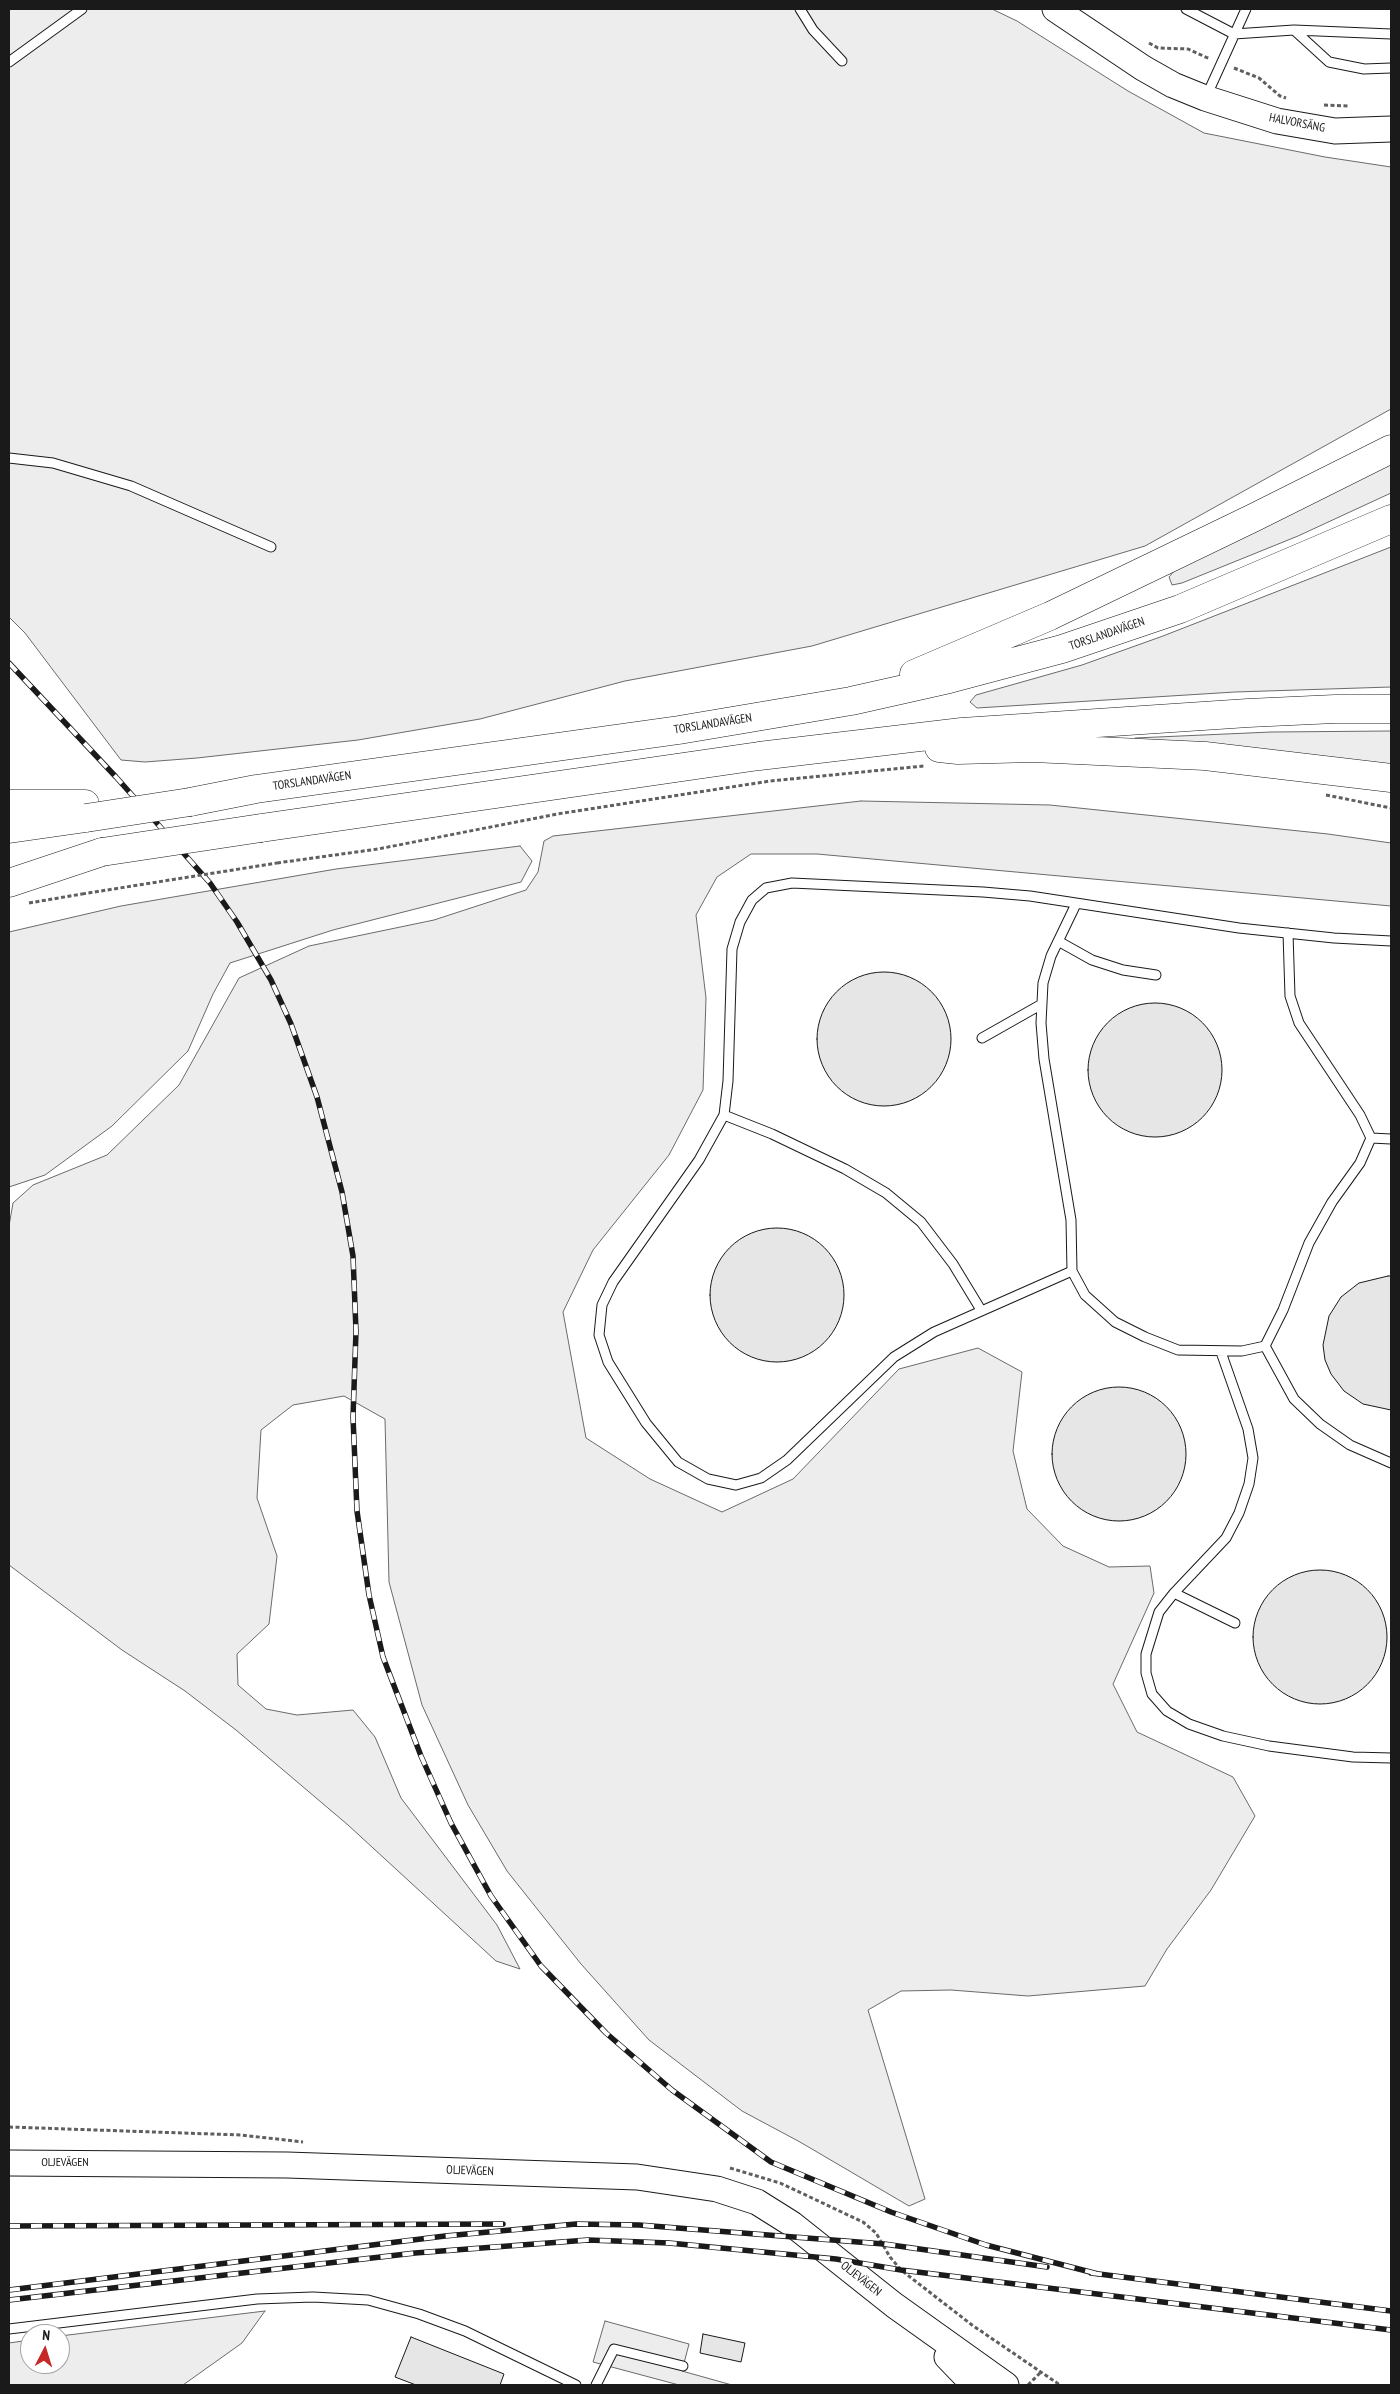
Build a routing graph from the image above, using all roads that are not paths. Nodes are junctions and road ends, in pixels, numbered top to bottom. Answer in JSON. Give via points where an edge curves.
{"nodes":[{"id":1,"x":82,"y":9,"type":"edge"},
{"id":2,"x":800,"y":9,"type":"edge"},
{"id":3,"x":1055,"y":9,"type":"edge"},
{"id":4,"x":1186,"y":9,"type":"edge"},
{"id":5,"x":1246,"y":9,"type":"edge"},
{"id":6,"x":1294,"y":30,"type":"junction"},
{"id":7,"x":1234,"y":34,"type":"junction"},
{"id":8,"x":1391,"y":34,"type":"edge"},
{"id":9,"x":842,"y":61,"type":"dead end"},
{"id":10,"x":9,"y":62,"type":"edge"},
{"id":11,"x":1391,"y":68,"type":"edge"},
{"id":12,"x":1205,"y":98,"type":"junction"},
{"id":13,"x":1391,"y":129,"type":"edge"},
{"id":14,"x":1391,"y":449,"type":"edge"},
{"id":15,"x":9,"y":458,"type":"edge"},
{"id":16,"x":1391,"y":519,"type":"edge"},
{"id":17,"x":271,"y":547,"type":"dead end"},
{"id":18,"x":851,"y":701,"type":"junction"},
{"id":19,"x":1391,"y":710,"type":"edge"},
{"id":20,"x":877,"y":741,"type":"junction"},
{"id":21,"x":1391,"y":778,"type":"edge"},
{"id":22,"x":9,"y":804,"type":"edge"},
{"id":23,"x":86,"y":811,"type":"junction"},
{"id":24,"x":9,"y":829,"type":"edge"},
{"id":25,"x":102,"y":852,"type":"junction"},
{"id":26,"x":9,"y":866,"type":"edge"},
{"id":27,"x":9,"y":882,"type":"edge"},
{"id":28,"x":1076,"y":904,"type":"junction"},
{"id":29,"x":1288,"y":933,"type":"junction"},
{"id":30,"x":1058,"y":941,"type":"junction"},
{"id":31,"x":1391,"y":941,"type":"edge"},
{"id":32,"x":1156,"y":975,"type":"dead end"},
{"id":33,"x":1042,"y":1004,"type":"junction"},
{"id":34,"x":982,"y":1038,"type":"dead end"},
{"id":35,"x":724,"y":1115,"type":"junction"},
{"id":36,"x":1371,"y":1138,"type":"junction"},
{"id":37,"x":1391,"y":1140,"type":"edge"},
{"id":38,"x":1072,"y":1271,"type":"junction"},
{"id":39,"x":981,"y":1310,"type":"junction"},
{"id":40,"x":1265,"y":1346,"type":"junction"},
{"id":41,"x":1221,"y":1352,"type":"junction"},
{"id":42,"x":1391,"y":1463,"type":"edge"},
{"id":43,"x":1174,"y":1593,"type":"junction"},
{"id":44,"x":1235,"y":1623,"type":"dead end"},
{"id":45,"x":1391,"y":1758,"type":"edge"},
{"id":46,"x":9,"y":2163,"type":"edge"},
{"id":47,"x":894,"y":2305,"type":"junction"},
{"id":48,"x":9,"y":2329,"type":"edge"},
{"id":49,"x":941,"y":2350,"type":"junction"},
{"id":50,"x":683,"y":2366,"type":"dead end"},
{"id":51,"x":576,"y":2385,"type":"edge"},
{"id":52,"x":596,"y":2385,"type":"edge"},
{"id":53,"x":961,"y":2385,"type":"edge"},
{"id":54,"x":974,"y":2385,"type":"edge"},
{"id":55,"x":1006,"y":2385,"type":"edge"}],
"edges":[{"from":1,"to":10,"type":"lane"},
{"from":2,"to":9,"type":"lane","via":[[813,30]]},
{"from":3,"to":12,"type":"street","name":"HALVORSÄNG","via":[[1143,68]]},
{"from":4,"to":7,"type":"lane"},
{"from":5,"to":7,"type":"lane"},
{"from":6,"to":7,"type":"lane"},
{"from":6,"to":8,"type":"lane"},
{"from":6,"to":11,"type":"lane","via":[[1329,62],[1364,69]]},
{"from":7,"to":12,"type":"lane"},
{"from":12,"to":13,"type":"street","name":"HALVORSÄNG","via":[[1277,121],[1335,130]]},
{"from":14,"to":18,"type":"main road","via":[[1050,616]]},
{"from":15,"to":17,"type":"lane","via":[[53,463],[132,486]]},
{"from":16,"to":18,"type":"main road","name":"TORSLANDAVÄGEN","via":[[1180,609],[1062,649]]},
{"from":18,"to":23,"type":"main road","name":"TORSLANDAVÄGEN","bridge":true,"via":[[544,750],[256,789],[190,802]]},
{"from":19,"to":20,"type":"main road","via":[[1335,709],[1093,722]]},
{"from":20,"to":21,"type":"main road","via":[[958,750],[1033,748],[1205,756]]},
{"from":20,"to":25,"type":"main road","bridge":true},
{"from":22,"to":23,"type":"main road"},
{"from":23,"to":24,"type":"main road","name":"TORSLANDAVÄGEN"},
{"from":25,"to":26,"type":"main road"},
{"from":25,"to":27,"type":"main road"},
{"from":28,"to":29,"type":"lane"},
{"from":28,"to":30,"type":"lane"},
{"from":28,"to":35,"type":"lane","via":[[993,893],[878,887],[792,883],[766,888],[752,900],[740,922],[732,949]]},
{"from":29,"to":31,"type":"lane"},
{"from":29,"to":36,"type":"lane","via":[[1290,996],[1299,1023],[1360,1114]]},
{"from":30,"to":32,"type":"lane","via":[[1092,960],[1123,970]]},
{"from":30,"to":33,"type":"lane","via":[[1043,983]]},
{"from":33,"to":34,"type":"lane"},
{"from":33,"to":38,"type":"lane","via":[[1044,1059],[1071,1220]]},
{"from":35,"to":39,"type":"lane","via":[[836,1164],[886,1193],[921,1222],[953,1264]]},
{"from":35,"to":39,"type":"lane","via":[[699,1160],[613,1282],[602,1305],[599,1335],[608,1362],[646,1423],[678,1462],[708,1479],[736,1485],[761,1478],[801,1447],[894,1357],[934,1332]]},
{"from":36,"to":37,"type":"lane"},
{"from":36,"to":40,"type":"lane","via":[[1360,1163],[1332,1202],[1310,1243]]},
{"from":38,"to":39,"type":"lane"},
{"from":38,"to":41,"type":"lane","via":[[1085,1295],[1115,1322],[1178,1350]]},
{"from":40,"to":41,"type":"lane"},
{"from":40,"to":42,"type":"lane","via":[[1294,1399],[1320,1424],[1350,1445]]},
{"from":41,"to":43,"type":"lane","via":[[1248,1429],[1253,1458],[1249,1484],[1226,1538]]},
{"from":43,"to":44,"type":"lane"},
{"from":43,"to":45,"type":"lane","via":[[1159,1612],[1146,1654],[1146,1673],[1152,1694],[1167,1710],[1189,1724],[1223,1736],[1269,1746],[1353,1757]]},
{"from":46,"to":47,"type":"street","name":"OLJEVÄGEN","via":[[287,2165],[637,2177],[718,2189],[758,2202],[792,2224]]},
{"from":47,"to":49,"type":"street","name":"OLJEVÄGEN"},
{"from":47,"to":55,"type":"street","name":"OLJEVÄGEN"},
{"from":48,"to":51,"type":"lane","via":[[257,2299],[313,2297],[368,2300],[465,2331]]},
{"from":49,"to":53,"type":"street","name":"OLJEVÄGEN"},
{"from":49,"to":54,"type":"street","name":"OLJEVÄGEN"},
{"from":50,"to":52,"type":"lane","via":[[614,2349]]}]}
